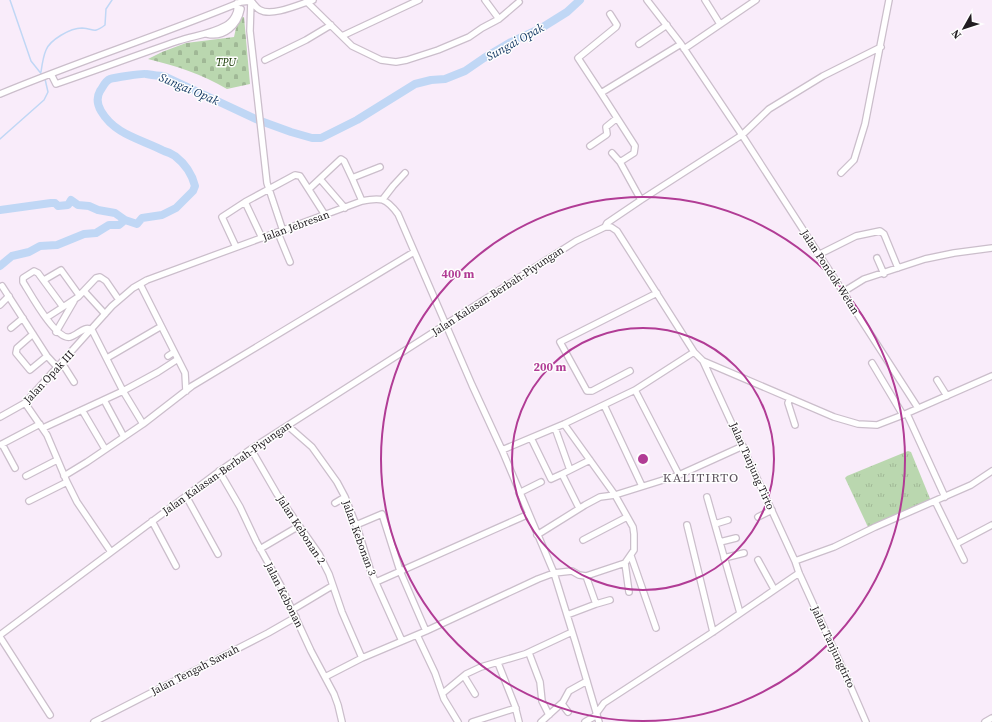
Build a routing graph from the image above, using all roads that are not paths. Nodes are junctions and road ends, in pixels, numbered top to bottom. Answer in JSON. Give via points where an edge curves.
{"nodes":[{"id":1,"x":251,"y":0,"type":"edge"},
{"id":2,"x":419,"y":0,"type":"edge"},
{"id":3,"x":485,"y":0,"type":"edge"},
{"id":4,"x":647,"y":0,"type":"edge"},
{"id":5,"x":704,"y":0,"type":"edge"},
{"id":6,"x":756,"y":0,"type":"edge"},
{"id":7,"x":890,"y":0,"type":"edge"},
{"id":8,"x":310,"y":1,"type":"edge"},
{"id":9,"x":519,"y":2,"type":"dead end"},
{"id":10,"x":748,"y":2,"type":"edge"},
{"id":11,"x":239,"y":3,"type":"junction"},
{"id":12,"x":610,"y":14,"type":"dead end"},
{"id":13,"x":498,"y":18,"type":"junction"},
{"id":14,"x":720,"y":24,"type":"junction"},
{"id":15,"x":330,"y":25,"type":"junction"},
{"id":16,"x":667,"y":25,"type":"junction"},
{"id":17,"x":342,"y":36,"type":"junction"},
{"id":18,"x":639,"y":44,"type":"dead end"},
{"id":19,"x":682,"y":47,"type":"junction"},
{"id":20,"x":881,"y":47,"type":"junction"},
{"id":21,"x":265,"y":60,"type":"dead end"},
{"id":22,"x":49,"y":75,"type":"junction"},
{"id":23,"x":601,"y":93,"type":"junction"},
{"id":24,"x":0,"y":94,"type":"edge"},
{"id":25,"x":617,"y":118,"type":"junction"},
{"id":26,"x":742,"y":135,"type":"junction"},
{"id":27,"x":590,"y":146,"type":"dead end"},
{"id":28,"x":612,"y":153,"type":"dead end"},
{"id":29,"x":620,"y":162,"type":"junction"},
{"id":30,"x":380,"y":167,"type":"dead end"},
{"id":31,"x":405,"y":173,"type":"dead end"},
{"id":32,"x":841,"y":173,"type":"dead end"},
{"id":33,"x":352,"y":178,"type":"junction"},
{"id":34,"x":320,"y":179,"type":"junction"},
{"id":35,"x":309,"y":189,"type":"junction"},
{"id":36,"x":268,"y":190,"type":"junction"},
{"id":37,"x":383,"y":199,"type":"junction"},
{"id":38,"x":641,"y":200,"type":"junction"},
{"id":39,"x":362,"y":201,"type":"junction"},
{"id":40,"x":245,"y":202,"type":"junction"},
{"id":41,"x":345,"y":208,"type":"junction"},
{"id":42,"x":325,"y":215,"type":"junction"},
{"id":43,"x":605,"y":227,"type":"junction"},
{"id":44,"x":280,"y":232,"type":"junction"},
{"id":45,"x":262,"y":238,"type":"junction"},
{"id":46,"x":236,"y":248,"type":"junction"},
{"id":47,"x":992,"y":248,"type":"edge"},
{"id":48,"x":414,"y":252,"type":"junction"},
{"id":49,"x":818,"y":255,"type":"junction"},
{"id":50,"x":877,"y":258,"type":"dead end"},
{"id":51,"x":290,"y":262,"type":"dead end"},
{"id":52,"x":898,"y":268,"type":"junction"},
{"id":53,"x":884,"y":274,"type":"junction"},
{"id":54,"x":44,"y":280,"type":"junction"},
{"id":55,"x":140,"y":284,"type":"junction"},
{"id":56,"x":2,"y":286,"type":"dead end"},
{"id":57,"x":84,"y":291,"type":"junction"},
{"id":58,"x":843,"y":292,"type":"junction"},
{"id":59,"x":657,"y":293,"type":"junction"},
{"id":60,"x":9,"y":296,"type":"junction"},
{"id":61,"x":77,"y":297,"type":"junction"},
{"id":62,"x":119,"y":300,"type":"junction"},
{"id":63,"x":0,"y":305,"type":"edge"},
{"id":64,"x":63,"y":307,"type":"junction"},
{"id":65,"x":105,"y":314,"type":"junction"},
{"id":66,"x":23,"y":318,"type":"junction"},
{"id":67,"x":46,"y":318,"type":"junction"},
{"id":68,"x":445,"y":325,"type":"junction"},
{"id":69,"x":160,"y":327,"type":"junction"},
{"id":70,"x":10,"y":328,"type":"dead end"},
{"id":71,"x":92,"y":330,"type":"junction"},
{"id":72,"x":56,"y":332,"type":"junction"},
{"id":73,"x":33,"y":334,"type":"junction"},
{"id":74,"x":174,"y":352,"type":"junction"},
{"id":75,"x":694,"y":352,"type":"junction"},
{"id":76,"x":47,"y":356,"type":"junction"},
{"id":77,"x":168,"y":356,"type":"dead end"},
{"id":78,"x":107,"y":358,"type":"junction"},
{"id":79,"x":178,"y":359,"type":"junction"},
{"id":80,"x":703,"y":361,"type":"junction"},
{"id":81,"x":872,"y":363,"type":"dead end"},
{"id":82,"x":60,"y":366,"type":"junction"},
{"id":83,"x":715,"y":366,"type":"junction"},
{"id":84,"x":630,"y":371,"type":"dead end"},
{"id":85,"x":709,"y":372,"type":"junction"},
{"id":86,"x":992,"y":376,"type":"edge"},
{"id":87,"x":937,"y":380,"type":"dead end"},
{"id":88,"x":74,"y":382,"type":"dead end"},
{"id":89,"x":123,"y":390,"type":"junction"},
{"id":90,"x":636,"y":390,"type":"junction"},
{"id":91,"x":186,"y":391,"type":"junction"},
{"id":92,"x":947,"y":396,"type":"junction"},
{"id":93,"x":790,"y":398,"type":"junction"},
{"id":94,"x":104,"y":400,"type":"junction"},
{"id":95,"x":25,"y":403,"type":"junction"},
{"id":96,"x":604,"y":405,"type":"junction"},
{"id":97,"x":918,"y":408,"type":"junction"},
{"id":98,"x":82,"y":410,"type":"junction"},
{"id":99,"x":905,"y":415,"type":"junction"},
{"id":100,"x":0,"y":417,"type":"edge"},
{"id":101,"x":143,"y":424,"type":"junction"},
{"id":102,"x":564,"y":424,"type":"junction"},
{"id":103,"x":41,"y":426,"type":"junction"},
{"id":104,"x":288,"y":426,"type":"junction"},
{"id":105,"x":795,"y":426,"type":"dead end"},
{"id":106,"x":555,"y":428,"type":"junction"},
{"id":107,"x":124,"y":437,"type":"junction"},
{"id":108,"x":531,"y":438,"type":"junction"},
{"id":109,"x":1,"y":445,"type":"edge"},
{"id":110,"x":743,"y":446,"type":"junction"},
{"id":111,"x":105,"y":449,"type":"junction"},
{"id":112,"x":251,"y":449,"type":"junction"},
{"id":113,"x":502,"y":450,"type":"junction"},
{"id":114,"x":57,"y":460,"type":"junction"},
{"id":115,"x":590,"y":460,"type":"junction"},
{"id":116,"x":15,"y":468,"type":"dead end"},
{"id":117,"x":570,"y":470,"type":"junction"},
{"id":118,"x":219,"y":471,"type":"junction"},
{"id":119,"x":992,"y":471,"type":"edge"},
{"id":120,"x":562,"y":474,"type":"junction"},
{"id":121,"x":679,"y":475,"type":"junction"},
{"id":122,"x":26,"y":476,"type":"dead end"},
{"id":123,"x":64,"y":476,"type":"junction"},
{"id":124,"x":67,"y":482,"type":"junction"},
{"id":125,"x":541,"y":482,"type":"dead end"},
{"id":126,"x":642,"y":486,"type":"junction"},
{"id":127,"x":519,"y":493,"type":"junction"},
{"id":128,"x":616,"y":495,"type":"junction"},
{"id":129,"x":186,"y":496,"type":"junction"},
{"id":130,"x":345,"y":497,"type":"junction"},
{"id":131,"x":707,"y":497,"type":"dead end"},
{"id":132,"x":945,"y":497,"type":"junction"},
{"id":133,"x":28,"y":501,"type":"dead end"},
{"id":134,"x":935,"y":501,"type":"junction"},
{"id":135,"x":335,"y":503,"type":"dead end"},
{"id":136,"x":579,"y":508,"type":"junction"},
{"id":137,"x":772,"y":510,"type":"junction"},
{"id":138,"x":529,"y":514,"type":"junction"},
{"id":139,"x":627,"y":517,"type":"junction"},
{"id":140,"x":758,"y":517,"type":"dead end"},
{"id":141,"x":728,"y":520,"type":"dead end"},
{"id":142,"x":152,"y":521,"type":"junction"},
{"id":143,"x":715,"y":524,"type":"junction"},
{"id":144,"x":356,"y":525,"type":"junction"},
{"id":145,"x":687,"y":525,"type":"dead end"},
{"id":146,"x":992,"y":525,"type":"edge"},
{"id":147,"x":299,"y":526,"type":"junction"},
{"id":148,"x":537,"y":535,"type":"junction"},
{"id":149,"x":736,"y":538,"type":"dead end"},
{"id":150,"x":583,"y":540,"type":"dead end"},
{"id":151,"x":720,"y":542,"type":"junction"},
{"id":152,"x":956,"y":544,"type":"junction"},
{"id":153,"x":260,"y":549,"type":"junction"},
{"id":154,"x":110,"y":552,"type":"junction"},
{"id":155,"x":744,"y":553,"type":"dead end"},
{"id":156,"x":218,"y":554,"type":"dead end"},
{"id":157,"x":631,"y":556,"type":"junction"},
{"id":158,"x":724,"y":558,"type":"junction"},
{"id":159,"x":758,"y":560,"type":"dead end"},
{"id":160,"x":964,"y":560,"type":"dead end"},
{"id":161,"x":796,"y":561,"type":"junction"},
{"id":162,"x":625,"y":563,"type":"junction"},
{"id":163,"x":176,"y":566,"type":"dead end"},
{"id":164,"x":400,"y":571,"type":"junction"},
{"id":165,"x":799,"y":573,"type":"junction"},
{"id":166,"x":554,"y":574,"type":"junction"},
{"id":167,"x":586,"y":576,"type":"junction"},
{"id":168,"x":376,"y":582,"type":"junction"},
{"id":169,"x":332,"y":586,"type":"junction"},
{"id":170,"x":774,"y":589,"type":"junction"},
{"id":171,"x":629,"y":592,"type":"dead end"},
{"id":172,"x":610,"y":600,"type":"dead end"},
{"id":173,"x":596,"y":604,"type":"junction"},
{"id":174,"x":292,"y":610,"type":"junction"},
{"id":175,"x":740,"y":613,"type":"junction"},
{"id":176,"x":567,"y":615,"type":"junction"},
{"id":177,"x":296,"y":617,"type":"junction"},
{"id":178,"x":656,"y":628,"type":"dead end"},
{"id":179,"x":426,"y":631,"type":"junction"},
{"id":180,"x":572,"y":632,"type":"junction"},
{"id":181,"x":713,"y":632,"type":"junction"},
{"id":182,"x":417,"y":635,"type":"junction"},
{"id":183,"x":0,"y":636,"type":"edge"},
{"id":184,"x":402,"y":641,"type":"junction"},
{"id":185,"x":529,"y":652,"type":"junction"},
{"id":186,"x":362,"y":658,"type":"junction"},
{"id":187,"x":498,"y":663,"type":"junction"},
{"id":188,"x":464,"y":676,"type":"junction"},
{"id":189,"x":325,"y":677,"type":"junction"},
{"id":190,"x":587,"y":681,"type":"junction"},
{"id":191,"x":443,"y":693,"type":"junction"},
{"id":192,"x":475,"y":694,"type":"dead end"},
{"id":193,"x":592,"y":697,"type":"junction"},
{"id":194,"x":604,"y":702,"type":"junction"},
{"id":195,"x":562,"y":704,"type":"junction"},
{"id":196,"x":516,"y":708,"type":"junction"},
{"id":197,"x":568,"y":712,"type":"dead end"},
{"id":198,"x":50,"y":714,"type":"dead end"},
{"id":199,"x":597,"y":714,"type":"junction"},
{"id":200,"x":549,"y":715,"type":"junction"},
{"id":201,"x":992,"y":718,"type":"edge"},
{"id":202,"x":94,"y":722,"type":"edge"},
{"id":203,"x":342,"y":722,"type":"edge"},
{"id":204,"x":458,"y":722,"type":"edge"},
{"id":205,"x":472,"y":722,"type":"edge"},
{"id":206,"x":519,"y":722,"type":"edge"},
{"id":207,"x":541,"y":722,"type":"edge"},
{"id":208,"x":585,"y":722,"type":"edge"},
{"id":209,"x":599,"y":722,"type":"edge"},
{"id":210,"x":866,"y":722,"type":"edge"},
{"id":211,"x":985,"y":722,"type":"edge"}],
"edges":[{"from":1,"to":8,"type":"street","via":[[261,11],[267,13]]},
{"from":1,"to":11,"type":"street"},
{"from":1,"to":36,"type":"street","via":[[250,31]]},
{"from":2,"to":17,"type":"street"},
{"from":3,"to":13,"type":"street"},
{"from":4,"to":16,"type":"street","name":"Jalan Pondok Wetan"},
{"from":5,"to":14,"type":"street"},
{"from":6,"to":10,"type":"street"},
{"from":7,"to":20,"type":"street"},
{"from":8,"to":15,"type":"street"},
{"from":9,"to":13,"type":"street"},
{"from":10,"to":14,"type":"street"},
{"from":11,"to":22,"type":"street"},
{"from":11,"to":22,"type":"street","via":[[240,15],[232,27],[219,34],[205,33],[180,40],[56,84]]},
{"from":12,"to":23,"type":"street","via":[[616,27],[578,58]]},
{"from":13,"to":17,"type":"street","via":[[474,35],[445,48],[396,62],[389,62],[352,46]]},
{"from":14,"to":19,"type":"street"},
{"from":15,"to":17,"type":"street"},
{"from":15,"to":21,"type":"street"},
{"from":16,"to":18,"type":"street"},
{"from":16,"to":19,"type":"street","name":"Jalan Pondok Wetan"},
{"from":19,"to":23,"type":"street"},
{"from":19,"to":26,"type":"street","name":"Jalan Pondok Wetan"},
{"from":20,"to":26,"type":"street","name":"Jalan Kalasan-Berbah-Piyungan","via":[[794,93],[769,109]]},
{"from":20,"to":32,"type":"street","via":[[865,124],[854,160]]},
{"from":22,"to":24,"type":"street"},
{"from":23,"to":25,"type":"street"},
{"from":25,"to":27,"type":"street","via":[[606,127],[606,135]]},
{"from":25,"to":29,"type":"street","via":[[635,146],[634,153]]},
{"from":26,"to":38,"type":"street","name":"Jalan Kalasan-Berbah-Piyungan"},
{"from":26,"to":49,"type":"street","name":"Jalan Pondok Wetan"},
{"from":28,"to":29,"type":"street"},
{"from":29,"to":38,"type":"street"},
{"from":30,"to":33,"type":"street"},
{"from":31,"to":37,"type":"street"},
{"from":33,"to":34,"type":"street","via":[[342,159]]},
{"from":33,"to":39,"type":"street"},
{"from":34,"to":35,"type":"street"},
{"from":34,"to":41,"type":"street"},
{"from":35,"to":36,"type":"street","via":[[298,175]]},
{"from":35,"to":42,"type":"street"},
{"from":36,"to":40,"type":"street"},
{"from":36,"to":44,"type":"street"},
{"from":37,"to":39,"type":"street","name":"Jalan Jebresan"},
{"from":37,"to":48,"type":"street","via":[[398,214]]},
{"from":38,"to":43,"type":"street","name":"Jalan Kalasan-Berbah-Piyungan"},
{"from":39,"to":41,"type":"street","name":"Jalan Jebresan"},
{"from":40,"to":45,"type":"street"},
{"from":40,"to":46,"type":"street","via":[[222,217]]},
{"from":41,"to":42,"type":"street","name":"Jalan Jebresan"},
{"from":42,"to":44,"type":"street","name":"Jalan Jebresan"},
{"from":43,"to":59,"type":"street","via":[[617,231]]},
{"from":43,"to":68,"type":"street","name":"Jalan Kalasan-Berbah-Piyungan","via":[[576,241]]},
{"from":44,"to":45,"type":"street","name":"Jalan Jebresan"},
{"from":44,"to":51,"type":"street"},
{"from":45,"to":46,"type":"street","name":"Jalan Jebresan"},
{"from":46,"to":55,"type":"street","name":"Jalan Jebresan","via":[[171,270]]},
{"from":47,"to":52,"type":"street","via":[[936,256]]},
{"from":48,"to":68,"type":"street"},
{"from":48,"to":91,"type":"street"},
{"from":49,"to":52,"type":"street","via":[[856,236],[880,231],[884,234]]},
{"from":49,"to":58,"type":"street","name":"Jalan Pondok Wetan"},
{"from":50,"to":53,"type":"street"},
{"from":52,"to":53,"type":"street"},
{"from":53,"to":58,"type":"street","via":[[864,279]]},
{"from":54,"to":61,"type":"street","via":[[61,270]]},
{"from":54,"to":64,"type":"street"},
{"from":54,"to":67,"type":"street","via":[[35,271],[22,281]]},
{"from":55,"to":62,"type":"street","name":"Jalan Jebresan"},
{"from":55,"to":69,"type":"street"},
{"from":56,"to":60,"type":"street"},
{"from":57,"to":61,"type":"street"},
{"from":57,"to":62,"type":"street","via":[[100,277],[106,281]]},
{"from":57,"to":65,"type":"street"},
{"from":58,"to":97,"type":"street","name":"Jalan Pondok Wetan"},
{"from":59,"to":75,"type":"street"},
{"from":59,"to":84,"type":"street","via":[[560,342],[587,391],[592,391]]},
{"from":60,"to":63,"type":"street"},
{"from":60,"to":66,"type":"street"},
{"from":61,"to":64,"type":"street"},
{"from":61,"to":72,"type":"street"},
{"from":62,"to":65,"type":"street","name":"Jalan Jebresan"},
{"from":64,"to":67,"type":"street"},
{"from":65,"to":71,"type":"street","name":"Jalan Jebresan"},
{"from":66,"to":70,"type":"street"},
{"from":66,"to":73,"type":"street"},
{"from":67,"to":72,"type":"street"},
{"from":68,"to":104,"type":"street","name":"Jalan Kalasan-Berbah-Piyungan"},
{"from":68,"to":113,"type":"street"},
{"from":69,"to":74,"type":"street"},
{"from":69,"to":78,"type":"street"},
{"from":71,"to":72,"type":"street","via":[[84,328],[68,337]]},
{"from":71,"to":78,"type":"street"},
{"from":71,"to":82,"type":"street","name":"Jalan Opak III"},
{"from":73,"to":76,"type":"street"},
{"from":73,"to":76,"type":"street","via":[[16,348],[16,352],[30,370]]},
{"from":74,"to":77,"type":"street"},
{"from":74,"to":79,"type":"street"},
{"from":75,"to":80,"type":"street"},
{"from":75,"to":90,"type":"street"},
{"from":76,"to":82,"type":"street"},
{"from":78,"to":89,"type":"street"},
{"from":79,"to":89,"type":"street"},
{"from":79,"to":91,"type":"street","via":[[184,373]]},
{"from":80,"to":83,"type":"street"},
{"from":80,"to":85,"type":"street","name":"Jalan Tanjung Tirto"},
{"from":81,"to":99,"type":"street"},
{"from":82,"to":88,"type":"street"},
{"from":82,"to":95,"type":"street","name":"Jalan Opak III"},
{"from":83,"to":85,"type":"street"},
{"from":83,"to":93,"type":"street"},
{"from":85,"to":110,"type":"street","name":"Jalan Tanjung Tirto"},
{"from":86,"to":92,"type":"street"},
{"from":87,"to":92,"type":"street"},
{"from":89,"to":94,"type":"street"},
{"from":89,"to":101,"type":"street"},
{"from":90,"to":96,"type":"street"},
{"from":90,"to":121,"type":"street"},
{"from":91,"to":101,"type":"street"},
{"from":92,"to":97,"type":"street"},
{"from":93,"to":99,"type":"street","via":[[834,418],[858,424],[877,425]]},
{"from":93,"to":105,"type":"street","via":[[788,403]]},
{"from":94,"to":98,"type":"street"},
{"from":94,"to":107,"type":"street"},
{"from":95,"to":100,"type":"street","name":"Jalan Opak III"},
{"from":95,"to":103,"type":"street"},
{"from":96,"to":102,"type":"street"},
{"from":96,"to":126,"type":"street"},
{"from":97,"to":99,"type":"street"},
{"from":98,"to":103,"type":"street"},
{"from":98,"to":111,"type":"street"},
{"from":99,"to":132,"type":"street"},
{"from":101,"to":107,"type":"street"},
{"from":102,"to":106,"type":"street"},
{"from":102,"to":115,"type":"street"},
{"from":103,"to":109,"type":"street"},
{"from":103,"to":114,"type":"street"},
{"from":104,"to":112,"type":"street","name":"Jalan Kalasan-Berbah-Piyungan"},
{"from":104,"to":130,"type":"street","name":"Jalan Kebonan 3","via":[[312,447]]},
{"from":106,"to":108,"type":"street"},
{"from":106,"to":117,"type":"street"},
{"from":107,"to":111,"type":"street"},
{"from":108,"to":113,"type":"street"},
{"from":108,"to":120,"type":"street","via":[[551,479]]},
{"from":109,"to":116,"type":"street"},
{"from":110,"to":121,"type":"street"},
{"from":110,"to":137,"type":"street","name":"Jalan Tanjung Tirto"},
{"from":111,"to":123,"type":"street"},
{"from":112,"to":118,"type":"street","name":"Jalan Kalasan-Berbah-Piyungan"},
{"from":112,"to":147,"type":"street","name":"Jalan Kebonan 2"},
{"from":113,"to":127,"type":"street"},
{"from":114,"to":122,"type":"street"},
{"from":114,"to":123,"type":"street"},
{"from":115,"to":117,"type":"street"},
{"from":115,"to":128,"type":"street"},
{"from":117,"to":120,"type":"street"},
{"from":118,"to":129,"type":"street","name":"Jalan Kalasan-Berbah-Piyungan"},
{"from":118,"to":153,"type":"street","name":"Jalan Kebonan"},
{"from":119,"to":132,"type":"street","via":[[971,485]]},
{"from":120,"to":136,"type":"street"},
{"from":121,"to":126,"type":"street"},
{"from":123,"to":124,"type":"street"},
{"from":124,"to":133,"type":"street"},
{"from":124,"to":154,"type":"street"},
{"from":125,"to":127,"type":"street"},
{"from":126,"to":128,"type":"street"},
{"from":127,"to":138,"type":"street"},
{"from":128,"to":136,"type":"street","via":[[600,497]]},
{"from":128,"to":139,"type":"street"},
{"from":129,"to":142,"type":"street","name":"Jalan Kalasan-Berbah-Piyungan"},
{"from":129,"to":156,"type":"street"},
{"from":130,"to":135,"type":"street"},
{"from":130,"to":144,"type":"street","name":"Jalan Kebonan 3"},
{"from":131,"to":143,"type":"street"},
{"from":132,"to":134,"type":"street"},
{"from":134,"to":152,"type":"street"},
{"from":134,"to":161,"type":"street"},
{"from":136,"to":148,"type":"street"},
{"from":137,"to":140,"type":"street"},
{"from":137,"to":161,"type":"street","name":"Jalan Tanjung Tirto"},
{"from":138,"to":148,"type":"street"},
{"from":138,"to":164,"type":"street"},
{"from":139,"to":150,"type":"street"},
{"from":139,"to":157,"type":"street","via":[[634,534],[634,550]]},
{"from":141,"to":143,"type":"street"},
{"from":142,"to":154,"type":"street","name":"Jalan Kalasan-Berbah-Piyungan"},
{"from":142,"to":163,"type":"street"},
{"from":143,"to":151,"type":"street"},
{"from":144,"to":164,"type":"street","via":[[382,514]]},
{"from":144,"to":168,"type":"street","name":"Jalan Kebonan 3"},
{"from":145,"to":181,"type":"street"},
{"from":146,"to":152,"type":"street"},
{"from":147,"to":153,"type":"street"},
{"from":147,"to":169,"type":"street","name":"Jalan Kebonan 2","via":[[319,554]]},
{"from":148,"to":166,"type":"street"},
{"from":149,"to":151,"type":"street"},
{"from":151,"to":158,"type":"street"},
{"from":152,"to":160,"type":"street"},
{"from":153,"to":174,"type":"street","name":"Jalan Kebonan"},
{"from":154,"to":183,"type":"street","name":"Jalan Kalasan-Berbah-Piyungan"},
{"from":155,"to":158,"type":"street"},
{"from":157,"to":162,"type":"street"},
{"from":157,"to":178,"type":"street"},
{"from":158,"to":175,"type":"street"},
{"from":159,"to":170,"type":"street"},
{"from":161,"to":165,"type":"street","name":"Jalan Tanjung Tirto"},
{"from":162,"to":167,"type":"street"},
{"from":162,"to":171,"type":"street"},
{"from":164,"to":168,"type":"street"},
{"from":164,"to":179,"type":"street"},
{"from":165,"to":170,"type":"street"},
{"from":165,"to":210,"type":"street","name":"Jalan Tanjungtirto"},
{"from":166,"to":167,"type":"street","via":[[572,571]]},
{"from":166,"to":176,"type":"street"},
{"from":166,"to":179,"type":"street"},
{"from":167,"to":173,"type":"street"},
{"from":168,"to":184,"type":"street","name":"Jalan Kebonan 3"},
{"from":169,"to":174,"type":"street"},
{"from":169,"to":186,"type":"street","name":"Jalan Kebonan 2"},
{"from":170,"to":175,"type":"street"},
{"from":172,"to":173,"type":"street"},
{"from":173,"to":176,"type":"street"},
{"from":174,"to":177,"type":"street","name":"Jalan Kebonan"},
{"from":175,"to":181,"type":"street"},
{"from":176,"to":180,"type":"street"},
{"from":177,"to":189,"type":"street","name":"Jalan Kebonan"},
{"from":177,"to":202,"type":"street","name":"Jalan Tengah Sawah"},
{"from":179,"to":182,"type":"street"},
{"from":180,"to":185,"type":"street"},
{"from":180,"to":190,"type":"street"},
{"from":181,"to":194,"type":"street"},
{"from":182,"to":184,"type":"street"},
{"from":182,"to":191,"type":"street"},
{"from":183,"to":198,"type":"street"},
{"from":184,"to":186,"type":"street"},
{"from":185,"to":187,"type":"street"},
{"from":185,"to":200,"type":"street"},
{"from":186,"to":189,"type":"street"},
{"from":187,"to":188,"type":"street","via":[[481,667]]},
{"from":187,"to":196,"type":"street"},
{"from":188,"to":191,"type":"street"},
{"from":188,"to":192,"type":"street"},
{"from":189,"to":203,"type":"street","name":"Jalan Kebonan","via":[[334,694]]},
{"from":190,"to":193,"type":"street"},
{"from":190,"to":195,"type":"street","via":[[569,691]]},
{"from":191,"to":204,"type":"street"},
{"from":193,"to":194,"type":"street","via":[[596,701]]},
{"from":193,"to":199,"type":"street"},
{"from":194,"to":199,"type":"street"},
{"from":195,"to":197,"type":"street"},
{"from":195,"to":200,"type":"street"},
{"from":196,"to":205,"type":"street"},
{"from":196,"to":206,"type":"street"},
{"from":199,"to":208,"type":"street"},
{"from":199,"to":209,"type":"street"},
{"from":200,"to":207,"type":"street"},
{"from":201,"to":211,"type":"street"}]}
